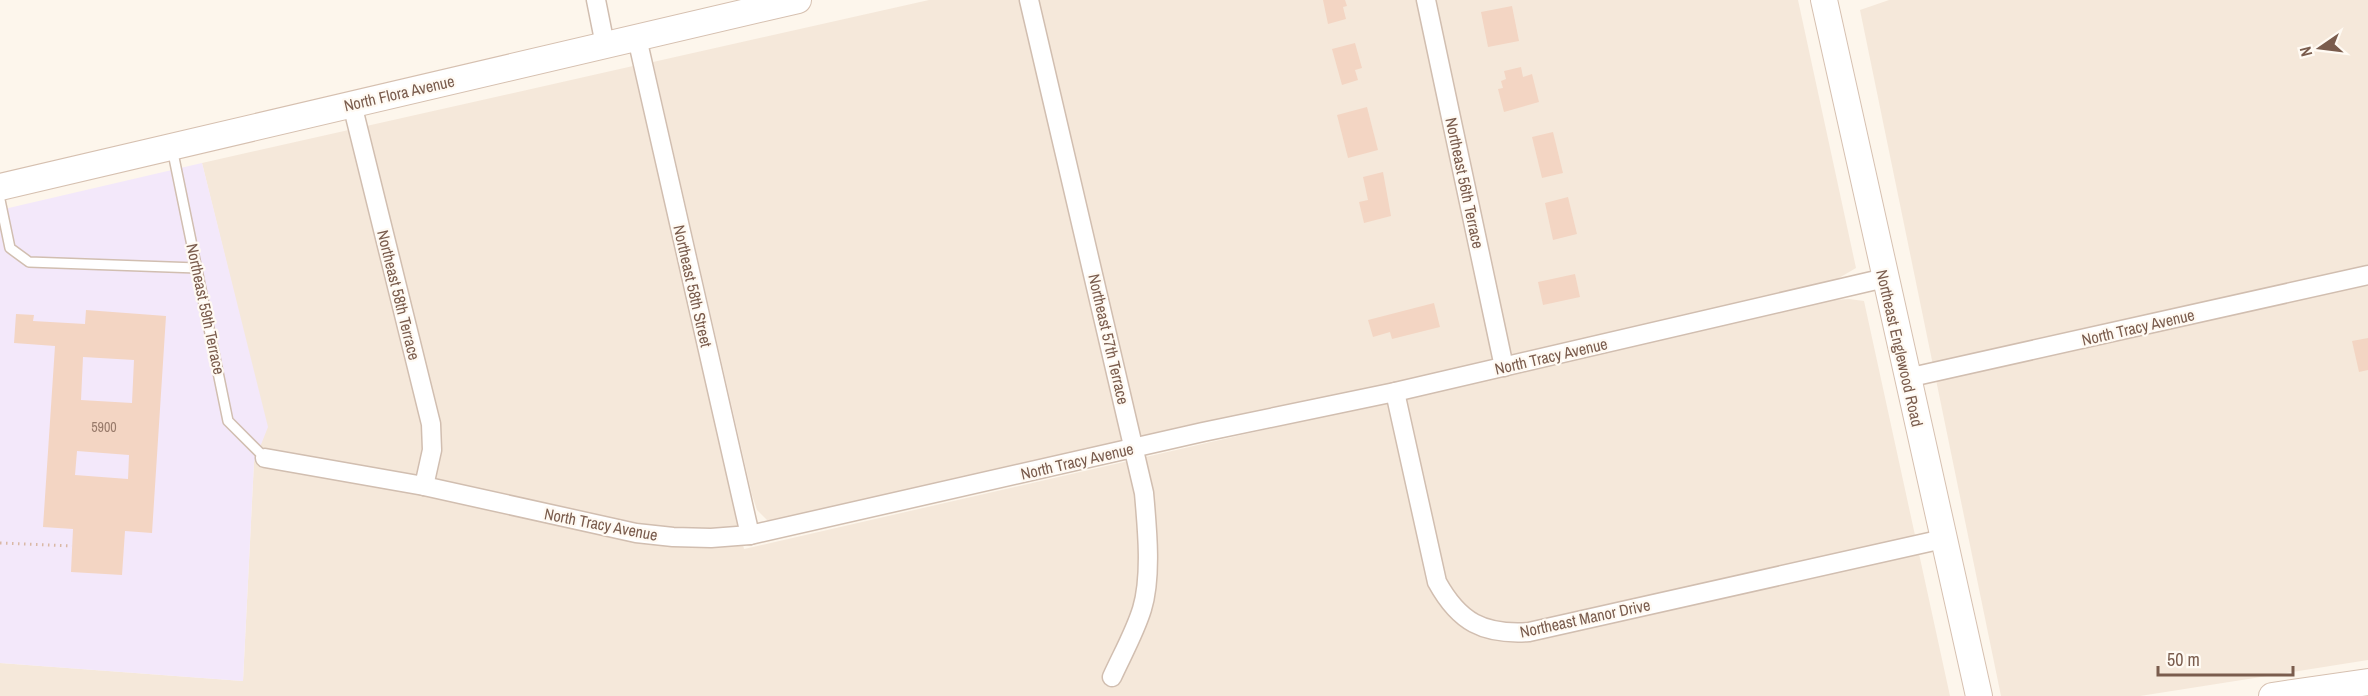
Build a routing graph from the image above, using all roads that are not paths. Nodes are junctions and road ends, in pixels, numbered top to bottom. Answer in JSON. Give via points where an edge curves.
{"nodes":[{"id":1,"x":596,"y":0,"type":"edge"},
{"id":2,"x":798,"y":0,"type":"edge"},
{"id":3,"x":1029,"y":0,"type":"edge"},
{"id":4,"x":1426,"y":0,"type":"edge"},
{"id":5,"x":1824,"y":0,"type":"edge"},
{"id":6,"x":637,"y":38,"type":"junction"},
{"id":7,"x":605,"y":45,"type":"junction"},
{"id":8,"x":352,"y":104,"type":"junction"},
{"id":9,"x":172,"y":146,"type":"junction"},
{"id":10,"x":0,"y":187,"type":"edge"},
{"id":11,"x":0,"y":200,"type":"edge"},
{"id":12,"x":197,"y":268,"type":"junction"},
{"id":13,"x":2368,"y":276,"type":"edge"},
{"id":14,"x":1885,"y":278,"type":"junction"},
{"id":15,"x":1504,"y":366,"type":"junction"},
{"id":16,"x":1907,"y":378,"type":"junction"},
{"id":17,"x":1395,"y":392,"type":"junction"},
{"id":18,"x":1134,"y":448,"type":"junction"},
{"id":19,"x":265,"y":458,"type":"joint"},
{"id":20,"x":424,"y":486,"type":"junction"},
{"id":21,"x":750,"y":535,"type":"junction"},
{"id":22,"x":1943,"y":539,"type":"junction"},
{"id":23,"x":1112,"y":677,"type":"dead end"},
{"id":24,"x":2368,"y":682,"type":"edge"},
{"id":25,"x":1979,"y":696,"type":"edge"},
{"id":26,"x":2272,"y":696,"type":"edge"}],
"edges":[{"from":1,"to":7,"type":"street"},
{"from":2,"to":6,"type":"street","name":"North Flora Avenue"},
{"from":3,"to":18,"type":"street","name":"Northeast 57th Terrace"},
{"from":4,"to":15,"type":"street","name":"Northeast 56th Terrace"},
{"from":5,"to":14,"type":"street","name":"Northeast Englewood Road"},
{"from":6,"to":7,"type":"street","name":"North Flora Avenue"},
{"from":6,"to":21,"type":"street","name":"Northeast 58th Street"},
{"from":7,"to":8,"type":"street","name":"North Flora Avenue"},
{"from":8,"to":9,"type":"street","name":"North Flora Avenue"},
{"from":8,"to":20,"type":"street","name":"Northeast 58th Terrace","via":[[431,424],[432,450]]},
{"from":9,"to":10,"type":"street","name":"North Flora Avenue"},
{"from":9,"to":12,"type":"lane","name":"Northeast 59th Terrace"},
{"from":11,"to":12,"type":"lane","via":[[10,248],[29,262]]},
{"from":12,"to":19,"type":"lane","name":"Northeast 59th Terrace","via":[[228,421]]},
{"from":13,"to":16,"type":"street","name":"North Tracy Avenue"},
{"from":14,"to":15,"type":"street","name":"North Tracy Avenue"},
{"from":14,"to":16,"type":"street","name":"Northeast Englewood Road"},
{"from":15,"to":17,"type":"street","name":"North Tracy Avenue"},
{"from":16,"to":22,"type":"street","name":"Northeast Englewood Road"},
{"from":17,"to":18,"type":"street","name":"North Tracy Avenue"},
{"from":17,"to":22,"type":"street","name":"Northeast Manor Drive","via":[[1437,582],[1448,602],[1464,618],[1484,629],[1506,634],[1529,632]]},
{"from":18,"to":21,"type":"street","name":"North Tracy Avenue"},
{"from":18,"to":23,"type":"street","name":"Northeast 57th Terrace","via":[[1144,493],[1147,570],[1142,608]]},
{"from":19,"to":20,"type":"street","name":"North Tracy Avenue"},
{"from":20,"to":21,"type":"street","name":"North Tracy Avenue","via":[[636,533],[692,538]]},
{"from":22,"to":25,"type":"street","name":"Northeast Englewood Road"},
{"from":24,"to":26,"type":"street"}]}
